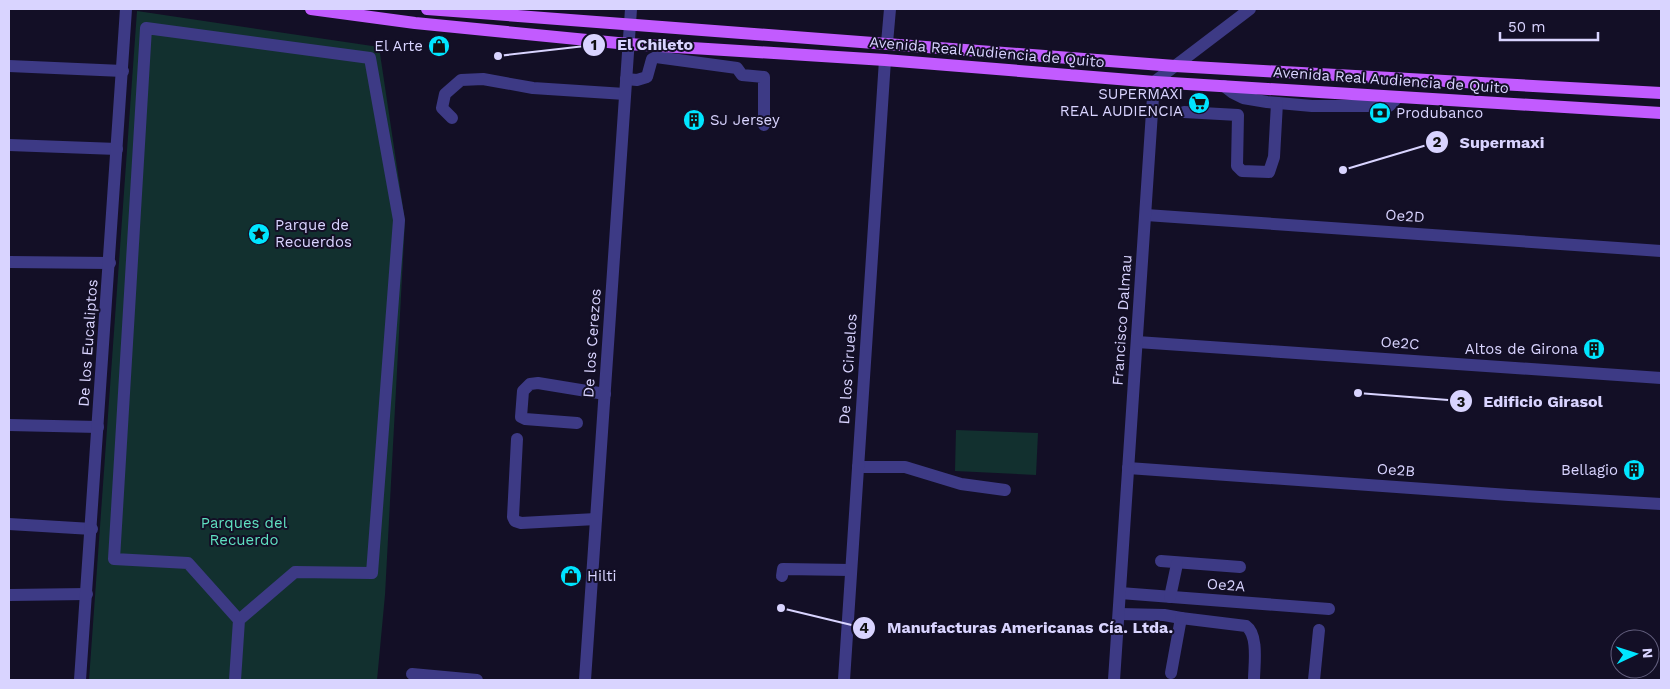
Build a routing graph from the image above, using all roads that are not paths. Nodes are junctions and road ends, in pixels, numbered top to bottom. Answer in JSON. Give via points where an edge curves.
{"nodes":[{"id":1,"x":126,"y":9,"type":"edge"},
{"id":2,"x":312,"y":9,"type":"edge"},
{"id":3,"x":427,"y":9,"type":"edge"},
{"id":4,"x":631,"y":9,"type":"edge"},
{"id":5,"x":890,"y":9,"type":"edge"},
{"id":6,"x":1250,"y":9,"type":"edge"},
{"id":7,"x":630,"y":25,"type":"junction"},
{"id":8,"x":887,"y":43,"type":"junction"},
{"id":9,"x":628,"y":44,"type":"junction"},
{"id":10,"x":885,"y":60,"type":"junction"},
{"id":11,"x":9,"y":66,"type":"edge"},
{"id":12,"x":1176,"y":66,"type":"junction"},
{"id":13,"x":123,"y":72,"type":"junction"},
{"id":14,"x":626,"y":79,"type":"junction"},
{"id":15,"x":1155,"y":82,"type":"junction"},
{"id":16,"x":1224,"y":86,"type":"junction"},
{"id":17,"x":1309,"y":92,"type":"junction"},
{"id":18,"x":1661,"y":93,"type":"edge"},
{"id":19,"x":624,"y":94,"type":"junction"},
{"id":20,"x":1398,"y":97,"type":"junction"},
{"id":21,"x":1277,"y":103,"type":"junction"},
{"id":22,"x":1312,"y":106,"type":"junction"},
{"id":23,"x":1184,"y":112,"type":"dead end"},
{"id":24,"x":1661,"y":113,"type":"edge"},
{"id":25,"x":452,"y":118,"type":"dead end"},
{"id":26,"x":764,"y":125,"type":"dead end"},
{"id":27,"x":9,"y":145,"type":"edge"},
{"id":28,"x":117,"y":148,"type":"junction"},
{"id":29,"x":1146,"y":215,"type":"junction"},
{"id":30,"x":1661,"y":250,"type":"edge"},
{"id":31,"x":9,"y":262,"type":"edge"},
{"id":32,"x":110,"y":263,"type":"junction"},
{"id":33,"x":1137,"y":342,"type":"junction"},
{"id":34,"x":1661,"y":378,"type":"edge"},
{"id":35,"x":605,"y":394,"type":"junction"},
{"id":36,"x":577,"y":423,"type":"dead end"},
{"id":37,"x":9,"y":425,"type":"edge"},
{"id":38,"x":98,"y":428,"type":"junction"},
{"id":39,"x":517,"y":438,"type":"dead end"},
{"id":40,"x":858,"y":467,"type":"junction"},
{"id":41,"x":1128,"y":468,"type":"junction"},
{"id":42,"x":1005,"y":490,"type":"dead end"},
{"id":43,"x":1661,"y":504,"type":"edge"},
{"id":44,"x":596,"y":519,"type":"junction"},
{"id":45,"x":9,"y":524,"type":"edge"},
{"id":46,"x":92,"y":529,"type":"junction"},
{"id":47,"x":1161,"y":561,"type":"dead end"},
{"id":48,"x":1177,"y":564,"type":"junction"},
{"id":49,"x":1240,"y":567,"type":"dead end"},
{"id":50,"x":851,"y":570,"type":"junction"},
{"id":51,"x":782,"y":576,"type":"dead end"},
{"id":52,"x":1120,"y":593,"type":"junction"},
{"id":53,"x":87,"y":594,"type":"junction"},
{"id":54,"x":9,"y":596,"type":"edge"},
{"id":55,"x":1170,"y":597,"type":"junction"},
{"id":56,"x":1329,"y":609,"type":"dead end"},
{"id":57,"x":1118,"y":614,"type":"junction"},
{"id":58,"x":1181,"y":618,"type":"junction"},
{"id":59,"x":239,"y":620,"type":"junction"},
{"id":60,"x":1319,"y":630,"type":"dead end"},
{"id":61,"x":1171,"y":673,"type":"dead end"},
{"id":62,"x":412,"y":674,"type":"dead end"},
{"id":63,"x":80,"y":680,"type":"edge"},
{"id":64,"x":235,"y":680,"type":"edge"},
{"id":65,"x":477,"y":680,"type":"edge"},
{"id":66,"x":585,"y":680,"type":"edge"},
{"id":67,"x":844,"y":680,"type":"edge"},
{"id":68,"x":1114,"y":680,"type":"edge"},
{"id":69,"x":1254,"y":680,"type":"edge"},
{"id":70,"x":1314,"y":680,"type":"edge"}],
"edges":[{"from":1,"to":13,"type":"street","name":"De los Eucaliptos"},
{"from":2,"to":9,"type":"main road","name":"Avenida Real Audiencia de Quito"},
{"from":3,"to":7,"type":"main road","name":"Avenida Real Audiencia de Quito"},
{"from":4,"to":7,"type":"street","name":"De los Cerezos"},
{"from":5,"to":8,"type":"street"},
{"from":6,"to":12,"type":"street"},
{"from":7,"to":8,"type":"main road","name":"Avenida Real Audiencia de Quito"},
{"from":7,"to":9,"type":"street","name":"De los Cerezos"},
{"from":8,"to":12,"type":"main road","name":"Avenida Real Audiencia de Quito"},
{"from":9,"to":10,"type":"main road","name":"Avenida Real Audiencia de Quito"},
{"from":9,"to":14,"type":"street","name":"De los Cerezos"},
{"from":10,"to":15,"type":"main road","name":"Avenida Real Audiencia de Quito"},
{"from":10,"to":40,"type":"street","name":"De los Ciruelos"},
{"from":11,"to":13,"type":"street"},
{"from":12,"to":15,"type":"street"},
{"from":12,"to":18,"type":"main road","name":"Avenida Real Audiencia de Quito"},
{"from":13,"to":28,"type":"street","name":"De los Eucaliptos"},
{"from":14,"to":19,"type":"street","name":"De los Cerezos"},
{"from":14,"to":26,"type":"street","via":[[646,77],[656,57],[737,68],[742,75],[764,77]]},
{"from":15,"to":16,"type":"main road","name":"Avenida Real Audiencia de Quito"},
{"from":15,"to":29,"type":"street","name":"Francisco Dalmau"},
{"from":16,"to":17,"type":"main road","name":"Avenida Real Audiencia de Quito"},
{"from":16,"to":21,"type":"street","via":[[1243,98]]},
{"from":17,"to":20,"type":"main road","name":"Avenida Real Audiencia de Quito"},
{"from":17,"to":22,"type":"street"},
{"from":19,"to":25,"type":"street","via":[[534,88],[483,79],[461,80],[445,94],[442,108]]},
{"from":19,"to":35,"type":"street","name":"De los Cerezos"},
{"from":20,"to":22,"type":"street","via":[[1389,106]]},
{"from":20,"to":24,"type":"main road","name":"Avenida Real Audiencia de Quito"},
{"from":21,"to":22,"type":"street"},
{"from":21,"to":23,"type":"street","via":[[1274,157],[1269,172],[1242,171],[1237,166],[1238,115]]},
{"from":27,"to":28,"type":"street"},
{"from":28,"to":32,"type":"street","name":"De los Eucaliptos"},
{"from":29,"to":30,"type":"street","name":"Oe2D"},
{"from":29,"to":33,"type":"street","name":"Francisco Dalmau"},
{"from":31,"to":32,"type":"street"},
{"from":32,"to":38,"type":"street","name":"De los Eucaliptos"},
{"from":33,"to":34,"type":"street","name":"Oe2C"},
{"from":33,"to":41,"type":"street","name":"Francisco Dalmau"},
{"from":35,"to":36,"type":"street","via":[[538,383],[530,384],[523,391],[521,417]]},
{"from":35,"to":44,"type":"street","name":"De los Cerezos"},
{"from":37,"to":38,"type":"street"},
{"from":38,"to":46,"type":"street","name":"De los Eucaliptos"},
{"from":39,"to":44,"type":"street","via":[[514,521],[521,524]]},
{"from":40,"to":42,"type":"street","via":[[905,467],[961,484]]},
{"from":40,"to":50,"type":"street","name":"De los Ciruelos"},
{"from":41,"to":43,"type":"street","name":"Oe2B"},
{"from":41,"to":52,"type":"street","name":"Francisco Dalmau"},
{"from":44,"to":66,"type":"street","name":"De los Cerezos"},
{"from":45,"to":46,"type":"street"},
{"from":46,"to":53,"type":"street","name":"De los Eucaliptos"},
{"from":47,"to":48,"type":"street"},
{"from":48,"to":49,"type":"street"},
{"from":48,"to":55,"type":"street"},
{"from":50,"to":51,"type":"street","via":[[783,569]]},
{"from":50,"to":67,"type":"street","name":"De los Ciruelos"},
{"from":52,"to":55,"type":"street","name":"Oe2A"},
{"from":52,"to":57,"type":"street","name":"Francisco Dalmau"},
{"from":53,"to":54,"type":"street"},
{"from":53,"to":63,"type":"street","name":"De los Eucaliptos"},
{"from":55,"to":56,"type":"street","name":"Oe2A"},
{"from":57,"to":58,"type":"street"},
{"from":57,"to":68,"type":"street","name":"Francisco Dalmau"},
{"from":58,"to":61,"type":"street"},
{"from":58,"to":69,"type":"street","via":[[1246,626],[1251,630]]},
{"from":59,"to":59,"type":"street","via":[[295,572],[372,573],[399,220],[370,58],[146,28],[114,559],[188,563]]},
{"from":59,"to":64,"type":"street"},
{"from":60,"to":70,"type":"street"},
{"from":62,"to":65,"type":"street"}]}
